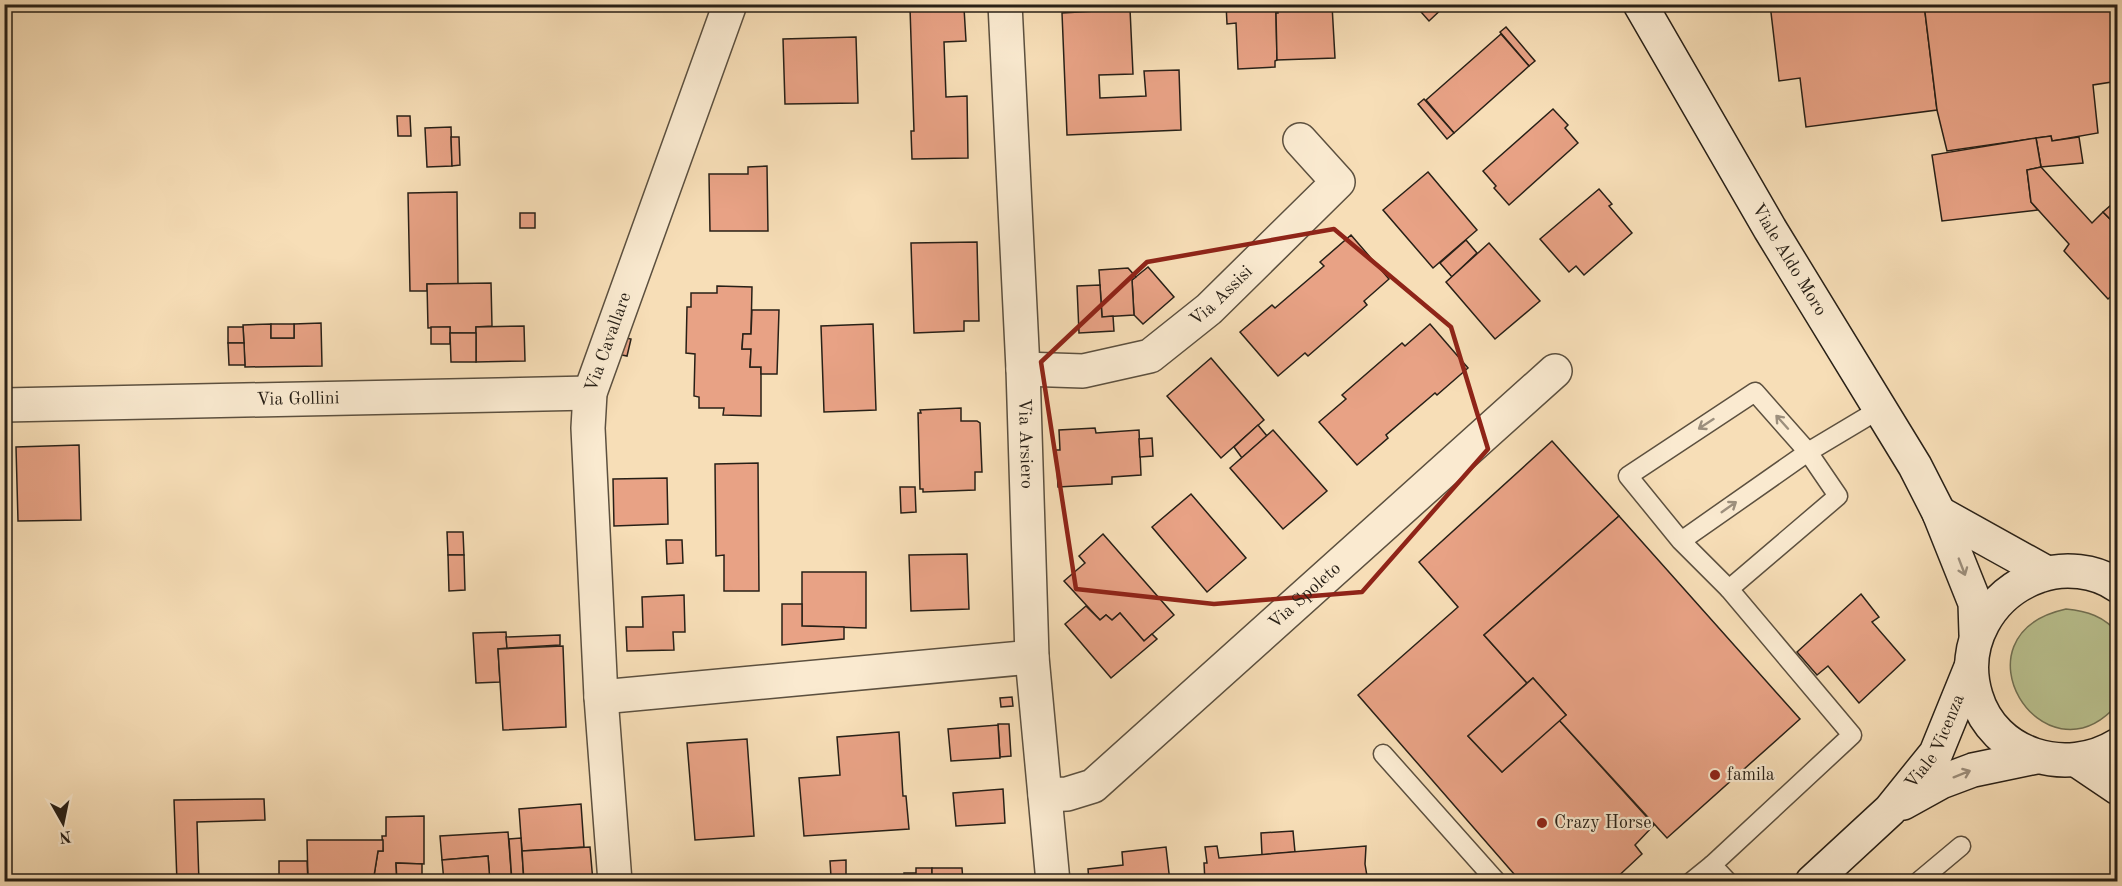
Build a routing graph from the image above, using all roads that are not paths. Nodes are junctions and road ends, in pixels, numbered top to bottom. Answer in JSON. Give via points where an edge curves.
{"nodes":[{"id":1,"x":730,"y":4,"type":"edge"},
{"id":2,"x":1005,"y":4,"type":"edge"},
{"id":3,"x":1640,"y":4,"type":"edge"},
{"id":4,"x":1300,"y":140,"type":"dead end"},
{"id":5,"x":1023,"y":369,"type":"junction"},
{"id":6,"x":1555,"y":371,"type":"dead end"},
{"id":7,"x":590,"y":393,"type":"junction"},
{"id":8,"x":4,"y":405,"type":"edge"},
{"id":9,"x":1880,"y":409,"type":"junction"},
{"id":10,"x":1808,"y":452,"type":"junction"},
{"id":11,"x":1939,"y":513,"type":"junction"},
{"id":12,"x":1681,"y":541,"type":"junction"},
{"id":13,"x":2102,"y":570,"type":"edge"},
{"id":14,"x":2047,"y":573,"type":"junction"},
{"id":15,"x":2118,"y":586,"type":"edge"},
{"id":16,"x":1729,"y":589,"type":"junction"},
{"id":17,"x":1976,"y":634,"type":"junction"},
{"id":18,"x":1032,"y":657,"type":"junction"},
{"id":19,"x":1971,"y":667,"type":"junction"},
{"id":20,"x":601,"y":697,"type":"junction"},
{"id":21,"x":2118,"y":745,"type":"edge"},
{"id":22,"x":1383,"y":754,"type":"dead end"},
{"id":23,"x":2036,"y":756,"type":"junction"},
{"id":24,"x":2078,"y":761,"type":"junction"},
{"id":25,"x":2118,"y":788,"type":"edge"},
{"id":26,"x":1045,"y":795,"type":"junction"},
{"id":27,"x":1890,"y":810,"type":"junction"},
{"id":28,"x":1961,"y":846,"type":"dead end"},
{"id":29,"x":1712,"y":865,"type":"junction"},
{"id":30,"x":615,"y":882,"type":"edge"},
{"id":31,"x":1053,"y":882,"type":"edge"},
{"id":32,"x":1497,"y":882,"type":"edge"},
{"id":33,"x":1691,"y":882,"type":"edge"},
{"id":34,"x":1728,"y":882,"type":"edge"},
{"id":35,"x":1812,"y":882,"type":"edge"},
{"id":36,"x":1918,"y":882,"type":"edge"}],
"edges":[{"from":1,"to":7,"type":"street","name":"Via Cavallare"},
{"from":2,"to":5,"type":"street","name":"Via Arsiero"},
{"from":3,"to":9,"type":"street","name":"Viale Aldo Moro"},
{"from":4,"to":5,"type":"street","name":"Via Assisi","via":[[1338,182],[1209,309],[1150,356],[1083,371]]},
{"from":5,"to":18,"type":"street","name":"Via Arsiero"},
{"from":6,"to":26,"type":"street","name":"Via Spoleto","via":[[1093,786],[1067,794]]},
{"from":7,"to":8,"type":"street","name":"Via Gollini"},
{"from":7,"to":20,"type":"street","name":"Via Cavallare","via":[[588,428]]},
{"from":9,"to":10,"type":"lane"},
{"from":9,"to":11,"type":"street","name":"Viale Aldo Moro"},
{"from":12,"to":10,"type":"lane","one_way":true},
{"from":10,"to":12,"type":"lane","one_way":true,"via":[[1755,392],[1628,476]]},
{"from":10,"to":16,"type":"lane","via":[[1838,495]]},
{"from":11,"to":14,"type":"street"},
{"from":11,"to":17,"type":"street","name":"Viale Aldo Moro","one_way":true,"via":[[1975,603]]},
{"from":12,"to":16,"type":"lane"},
{"from":13,"to":14,"type":"street","name":"Viale Vicenza"},
{"from":13,"to":15,"type":"street","name":"Viale Vicenza"},
{"from":14,"to":17,"type":"street","name":"Viale Vicenza","via":[[2024,581],[2004,595]]},
{"from":16,"to":29,"type":"lane","via":[[1852,735]]},
{"from":17,"to":19,"type":"street","name":"Viale Vicenza"},
{"from":18,"to":20,"type":"street"},
{"from":18,"to":26,"type":"street","name":"Via Arsiero"},
{"from":19,"to":23,"type":"street","name":"Viale Vicenza","via":[[1976,696],[1989,722],[2010,743]]},
{"from":19,"to":27,"type":"street","name":"Viale Vicenza","via":[[1936,753]]},
{"from":20,"to":30,"type":"street","name":"Via Cavallare"},
{"from":21,"to":24,"type":"street","name":"Viale Vicenza","via":[[2104,754]]},
{"from":22,"to":32,"type":"lane"},
{"from":23,"to":24,"type":"street","name":"Viale Vicenza"},
{"from":27,"to":23,"type":"street","name":"Viale Vicenza","one_way":true,"via":[[1941,782],[1973,770]]},
{"from":24,"to":25,"type":"street"},
{"from":26,"to":31,"type":"street","name":"Via Arsiero"},
{"from":27,"to":35,"type":"street","name":"Viale Vicenza"},
{"from":28,"to":36,"type":"lane"},
{"from":29,"to":33,"type":"lane"},
{"from":29,"to":34,"type":"lane"}]}
